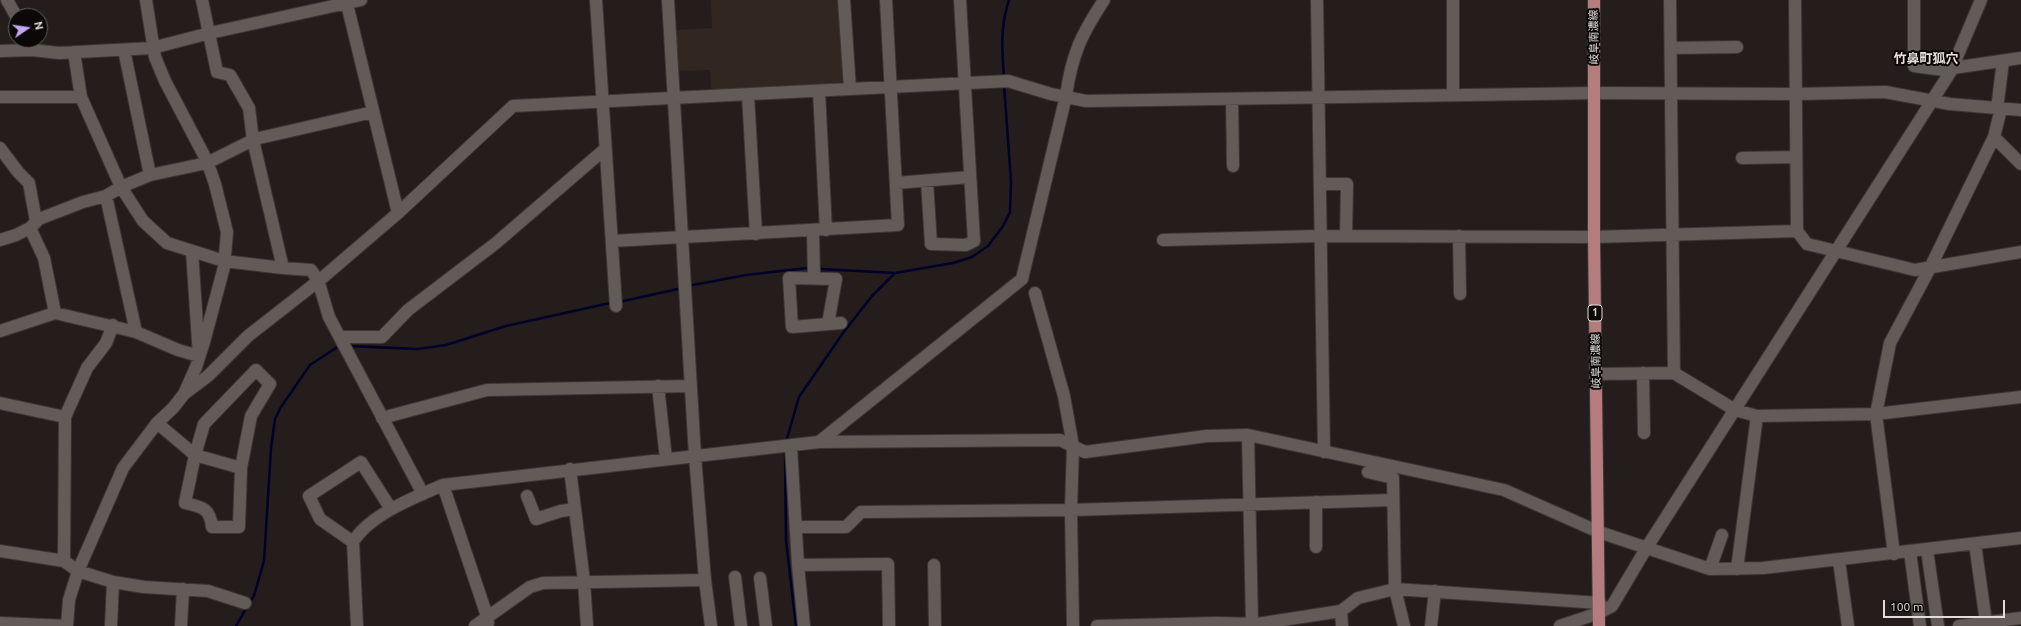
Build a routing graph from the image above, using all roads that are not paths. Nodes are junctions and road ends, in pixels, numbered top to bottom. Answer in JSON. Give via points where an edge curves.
{"nodes":[{"id":1,"x":146,"y":0,"type":"edge"},
{"id":2,"x":202,"y":0,"type":"edge"},
{"id":3,"x":361,"y":0,"type":"edge"},
{"id":4,"x":596,"y":0,"type":"edge"},
{"id":5,"x":668,"y":0,"type":"edge"},
{"id":6,"x":844,"y":0,"type":"edge"},
{"id":7,"x":886,"y":0,"type":"edge"},
{"id":8,"x":960,"y":0,"type":"edge"},
{"id":9,"x":1104,"y":0,"type":"edge"},
{"id":10,"x":1317,"y":0,"type":"edge"},
{"id":11,"x":1453,"y":0,"type":"edge"},
{"id":12,"x":1594,"y":0,"type":"edge"},
{"id":13,"x":1670,"y":0,"type":"edge"},
{"id":14,"x":1795,"y":0,"type":"edge"},
{"id":15,"x":1914,"y":0,"type":"edge"},
{"id":16,"x":1981,"y":0,"type":"edge"},
{"id":17,"x":347,"y":2,"type":"edge"},
{"id":18,"x":210,"y":33,"type":"junction"},
{"id":19,"x":1736,"y":47,"type":"dead end"},
{"id":20,"x":15,"y":48,"type":"edge"},
{"id":21,"x":41,"y":48,"type":"edge"},
{"id":22,"x":152,"y":48,"type":"junction"},
{"id":23,"x":1671,"y":48,"type":"junction"},
{"id":24,"x":124,"y":50,"type":"junction"},
{"id":25,"x":0,"y":51,"type":"edge"},
{"id":26,"x":74,"y":52,"type":"junction"},
{"id":27,"x":2021,"y":58,"type":"edge"},
{"id":28,"x":2003,"y":61,"type":"junction"},
{"id":29,"x":1952,"y":70,"type":"junction"},
{"id":30,"x":965,"y":84,"type":"junction"},
{"id":31,"x":890,"y":87,"type":"junction"},
{"id":32,"x":850,"y":89,"type":"junction"},
{"id":33,"x":819,"y":91,"type":"junction"},
{"id":34,"x":1595,"y":93,"type":"junction"},
{"id":35,"x":1671,"y":93,"type":"junction"},
{"id":36,"x":1796,"y":94,"type":"junction"},
{"id":37,"x":748,"y":95,"type":"junction"},
{"id":38,"x":1453,"y":95,"type":"junction"},
{"id":39,"x":1066,"y":96,"type":"junction"},
{"id":40,"x":0,"y":97,"type":"edge"},
{"id":41,"x":81,"y":97,"type":"junction"},
{"id":42,"x":1318,"y":97,"type":"junction"},
{"id":43,"x":674,"y":99,"type":"junction"},
{"id":44,"x":1232,"y":99,"type":"junction"},
{"id":45,"x":1933,"y":101,"type":"junction"},
{"id":46,"x":602,"y":102,"type":"junction"},
{"id":47,"x":1999,"y":109,"type":"junction"},
{"id":48,"x":2021,"y":110,"type":"edge"},
{"id":49,"x":373,"y":112,"type":"junction"},
{"id":50,"x":1994,"y":138,"type":"junction"},
{"id":51,"x":253,"y":140,"type":"junction"},
{"id":52,"x":0,"y":148,"type":"edge"},
{"id":53,"x":605,"y":148,"type":"junction"},
{"id":54,"x":1796,"y":157,"type":"junction"},
{"id":55,"x":1742,"y":158,"type":"dead end"},
{"id":56,"x":207,"y":163,"type":"junction"},
{"id":57,"x":2021,"y":164,"type":"edge"},
{"id":58,"x":1233,"y":166,"type":"dead end"},
{"id":59,"x":150,"y":175,"type":"junction"},
{"id":60,"x":970,"y":177,"type":"junction"},
{"id":61,"x":927,"y":181,"type":"junction"},
{"id":62,"x":896,"y":183,"type":"junction"},
{"id":63,"x":1320,"y":184,"type":"junction"},
{"id":64,"x":121,"y":187,"type":"junction"},
{"id":65,"x":106,"y":196,"type":"junction"},
{"id":66,"x":398,"y":213,"type":"junction"},
{"id":67,"x":33,"y":225,"type":"junction"},
{"id":68,"x":826,"y":230,"type":"junction"},
{"id":69,"x":812,"y":231,"type":"junction"},
{"id":70,"x":1797,"y":231,"type":"junction"},
{"id":71,"x":756,"y":234,"type":"junction"},
{"id":72,"x":1672,"y":235,"type":"junction"},
{"id":73,"x":1320,"y":236,"type":"junction"},
{"id":74,"x":1346,"y":236,"type":"junction"},
{"id":75,"x":1459,"y":236,"type":"junction"},
{"id":76,"x":682,"y":237,"type":"junction"},
{"id":77,"x":1594,"y":237,"type":"junction"},
{"id":78,"x":0,"y":240,"type":"edge"},
{"id":79,"x":1163,"y":240,"type":"dead end"},
{"id":80,"x":612,"y":241,"type":"junction"},
{"id":81,"x":192,"y":251,"type":"junction"},
{"id":82,"x":1837,"y":251,"type":"junction"},
{"id":83,"x":2021,"y":252,"type":"edge"},
{"id":84,"x":224,"y":261,"type":"junction"},
{"id":85,"x":283,"y":268,"type":"junction"},
{"id":86,"x":1930,"y":268,"type":"junction"},
{"id":87,"x":814,"y":278,"type":"junction"},
{"id":88,"x":318,"y":280,"type":"junction"},
{"id":89,"x":1035,"y":293,"type":"dead end"},
{"id":90,"x":1460,"y":294,"type":"dead end"},
{"id":91,"x":616,"y":306,"type":"dead end"},
{"id":92,"x":55,"y":313,"type":"junction"},
{"id":93,"x":841,"y":323,"type":"dead end"},
{"id":94,"x":828,"y":324,"type":"junction"},
{"id":95,"x":113,"y":325,"type":"junction"},
{"id":96,"x":0,"y":331,"type":"edge"},
{"id":97,"x":136,"y":332,"type":"junction"},
{"id":98,"x":340,"y":337,"type":"junction"},
{"id":99,"x":199,"y":356,"type":"junction"},
{"id":100,"x":1643,"y":373,"type":"junction"},
{"id":101,"x":1674,"y":373,"type":"junction"},
{"id":102,"x":1596,"y":374,"type":"junction"},
{"id":103,"x":658,"y":386,"type":"junction"},
{"id":104,"x":690,"y":386,"type":"junction"},
{"id":105,"x":184,"y":394,"type":"junction"},
{"id":106,"x":2021,"y":397,"type":"edge"},
{"id":107,"x":0,"y":403,"type":"edge"},
{"id":108,"x":1735,"y":410,"type":"junction"},
{"id":109,"x":1876,"y":414,"type":"junction"},
{"id":110,"x":1757,"y":416,"type":"junction"},
{"id":111,"x":65,"y":417,"type":"junction"},
{"id":112,"x":382,"y":418,"type":"junction"},
{"id":113,"x":157,"y":423,"type":"junction"},
{"id":114,"x":1644,"y":433,"type":"dead end"},
{"id":115,"x":1248,"y":435,"type":"junction"},
{"id":116,"x":819,"y":442,"type":"junction"},
{"id":117,"x":1073,"y":446,"type":"junction"},
{"id":118,"x":787,"y":447,"type":"junction"},
{"id":119,"x":1324,"y":452,"type":"junction"},
{"id":120,"x":195,"y":455,"type":"junction"},
{"id":121,"x":695,"y":456,"type":"junction"},
{"id":122,"x":666,"y":459,"type":"junction"},
{"id":123,"x":241,"y":468,"type":"junction"},
{"id":124,"x":570,"y":469,"type":"junction"},
{"id":125,"x":1368,"y":472,"type":"dead end"},
{"id":126,"x":443,"y":485,"type":"junction"},
{"id":127,"x":423,"y":494,"type":"junction"},
{"id":128,"x":527,"y":496,"type":"dead end"},
{"id":129,"x":1393,"y":500,"type":"junction"},
{"id":130,"x":1316,"y":502,"type":"junction"},
{"id":131,"x":1250,"y":504,"type":"junction"},
{"id":132,"x":391,"y":509,"type":"junction"},
{"id":133,"x":575,"y":509,"type":"junction"},
{"id":134,"x":1071,"y":510,"type":"junction"},
{"id":135,"x":796,"y":527,"type":"junction"},
{"id":136,"x":1599,"y":532,"type":"junction"},
{"id":137,"x":1722,"y":534,"type":"dead end"},
{"id":138,"x":2021,"y":538,"type":"edge"},
{"id":139,"x":352,"y":542,"type":"junction"},
{"id":140,"x":1975,"y":544,"type":"junction"},
{"id":141,"x":1316,"y":547,"type":"dead end"},
{"id":142,"x":1647,"y":547,"type":"junction"},
{"id":143,"x":1927,"y":550,"type":"junction"},
{"id":144,"x":0,"y":551,"type":"edge"},
{"id":145,"x":1910,"y":552,"type":"junction"},
{"id":146,"x":1894,"y":554,"type":"junction"},
{"id":147,"x":1839,"y":560,"type":"junction"},
{"id":148,"x":64,"y":561,"type":"junction"},
{"id":149,"x":798,"y":565,"type":"junction"},
{"id":150,"x":934,"y":565,"type":"dead end"},
{"id":151,"x":1710,"y":569,"type":"junction"},
{"id":152,"x":1737,"y":569,"type":"junction"},
{"id":153,"x":78,"y":570,"type":"junction"},
{"id":154,"x":735,"y":577,"type":"dead end"},
{"id":155,"x":760,"y":578,"type":"dead end"},
{"id":156,"x":705,"y":580,"type":"junction"},
{"id":157,"x":584,"y":581,"type":"junction"},
{"id":158,"x":113,"y":582,"type":"junction"},
{"id":159,"x":183,"y":589,"type":"junction"},
{"id":160,"x":1395,"y":589,"type":"junction"},
{"id":161,"x":1435,"y":591,"type":"junction"},
{"id":162,"x":245,"y":603,"type":"dead end"},
{"id":163,"x":1599,"y":608,"type":"junction"},
{"id":164,"x":1341,"y":611,"type":"junction"},
{"id":165,"x":2021,"y":618,"type":"edge"},
{"id":166,"x":488,"y":621,"type":"edge"},
{"id":167,"x":1986,"y":622,"type":"junction"},
{"id":168,"x":0,"y":623,"type":"edge"},
{"id":169,"x":1218,"y":624,"type":"edge"},
{"id":170,"x":1252,"y":624,"type":"junction"},
{"id":171,"x":67,"y":626,"type":"edge"},
{"id":172,"x":111,"y":626,"type":"edge"},
{"id":173,"x":181,"y":626,"type":"edge"},
{"id":174,"x":357,"y":626,"type":"edge"},
{"id":175,"x":475,"y":626,"type":"edge"},
{"id":176,"x":587,"y":626,"type":"edge"},
{"id":177,"x":711,"y":626,"type":"edge"},
{"id":178,"x":740,"y":626,"type":"edge"},
{"id":179,"x":766,"y":626,"type":"edge"},
{"id":180,"x":804,"y":626,"type":"edge"},
{"id":181,"x":889,"y":626,"type":"edge"},
{"id":182,"x":935,"y":626,"type":"edge"},
{"id":183,"x":1073,"y":626,"type":"edge"},
{"id":184,"x":1097,"y":626,"type":"edge"},
{"id":185,"x":1342,"y":626,"type":"edge"},
{"id":186,"x":1404,"y":626,"type":"edge"},
{"id":187,"x":1431,"y":626,"type":"edge"},
{"id":188,"x":1560,"y":626,"type":"edge"},
{"id":189,"x":1599,"y":626,"type":"edge"},
{"id":190,"x":1848,"y":626,"type":"edge"},
{"id":191,"x":1920,"y":626,"type":"edge"},
{"id":192,"x":1938,"y":626,"type":"edge"},
{"id":193,"x":1959,"y":626,"type":"edge"}],
"edges":[{"from":1,"to":22,"type":"street"},
{"from":2,"to":18,"type":"street"},
{"from":3,"to":17,"type":"street"},
{"from":4,"to":46,"type":"street"},
{"from":5,"to":43,"type":"street"},
{"from":6,"to":32,"type":"street"},
{"from":7,"to":31,"type":"street"},
{"from":8,"to":30,"type":"street"},
{"from":9,"to":39,"type":"street","via":[[1082,35],[1070,67]]},
{"from":10,"to":42,"type":"street"},
{"from":11,"to":38,"type":"street"},
{"from":12,"to":34,"type":"main road","name":"岐阜南濃線","number":"1"},
{"from":13,"to":23,"type":"street"},
{"from":14,"to":36,"type":"street"},
{"from":15,"to":29,"type":"street","via":[[1914,66]]},
{"from":16,"to":29,"type":"street"},
{"from":17,"to":18,"type":"street"},
{"from":17,"to":49,"type":"street"},
{"from":18,"to":22,"type":"street"},
{"from":18,"to":51,"type":"street","via":[[217,72],[230,75],[249,108]]},
{"from":19,"to":23,"type":"street"},
{"from":20,"to":25,"type":"street"},
{"from":21,"to":26,"type":"street","via":[[59,53]]},
{"from":22,"to":24,"type":"street"},
{"from":22,"to":56,"type":"street","via":[[165,81]]},
{"from":23,"to":35,"type":"street"},
{"from":24,"to":26,"type":"street"},
{"from":24,"to":59,"type":"street"},
{"from":26,"to":41,"type":"street"},
{"from":27,"to":28,"type":"street"},
{"from":28,"to":29,"type":"street"},
{"from":28,"to":47,"type":"street"},
{"from":29,"to":45,"type":"street"},
{"from":30,"to":31,"type":"street"},
{"from":30,"to":39,"type":"street","via":[[1008,81],[1050,94]]},
{"from":30,"to":60,"type":"street"},
{"from":31,"to":32,"type":"street"},
{"from":31,"to":62,"type":"street"},
{"from":32,"to":33,"type":"street"},
{"from":33,"to":37,"type":"street"},
{"from":33,"to":68,"type":"street"},
{"from":34,"to":35,"type":"street"},
{"from":34,"to":38,"type":"street"},
{"from":34,"to":77,"type":"main road","name":"岐阜南濃線","number":"1"},
{"from":35,"to":36,"type":"street"},
{"from":35,"to":72,"type":"street"},
{"from":36,"to":45,"type":"street","via":[[1885,92]]},
{"from":36,"to":54,"type":"street"},
{"from":37,"to":43,"type":"street"},
{"from":37,"to":71,"type":"street"},
{"from":38,"to":42,"type":"street"},
{"from":39,"to":44,"type":"street","via":[[1086,101]]},
{"from":39,"to":116,"type":"street","via":[[1022,279]]},
{"from":40,"to":41,"type":"street"},
{"from":41,"to":64,"type":"street"},
{"from":42,"to":44,"type":"street"},
{"from":42,"to":63,"type":"street"},
{"from":43,"to":46,"type":"street"},
{"from":43,"to":76,"type":"street"},
{"from":44,"to":58,"type":"street"},
{"from":45,"to":47,"type":"street"},
{"from":45,"to":82,"type":"street"},
{"from":46,"to":53,"type":"street"},
{"from":46,"to":66,"type":"street","via":[[513,106]]},
{"from":47,"to":48,"type":"street"},
{"from":47,"to":50,"type":"street"},
{"from":49,"to":51,"type":"street"},
{"from":49,"to":66,"type":"street"},
{"from":50,"to":57,"type":"street"},
{"from":50,"to":86,"type":"street"},
{"from":51,"to":56,"type":"street"},
{"from":51,"to":85,"type":"street"},
{"from":52,"to":67,"type":"street","via":[[29,183]]},
{"from":53,"to":80,"type":"street"},
{"from":53,"to":98,"type":"street","via":[[496,243],[408,310],[382,337]]},
{"from":54,"to":55,"type":"street"},
{"from":54,"to":70,"type":"street"},
{"from":56,"to":59,"type":"street"},
{"from":56,"to":84,"type":"street","via":[[215,184],[226,232]]},
{"from":59,"to":64,"type":"street"},
{"from":60,"to":61,"type":"street"},
{"from":60,"to":61,"type":"street","via":[[974,241],[966,245],[931,244]]},
{"from":61,"to":62,"type":"street"},
{"from":62,"to":68,"type":"street","via":[[898,225]]},
{"from":63,"to":73,"type":"street"},
{"from":63,"to":74,"type":"street","via":[[1347,184]]},
{"from":64,"to":65,"type":"street"},
{"from":64,"to":81,"type":"street","via":[[143,221],[167,243]]},
{"from":65,"to":67,"type":"street","via":[[84,202]]},
{"from":65,"to":97,"type":"street"},
{"from":66,"to":88,"type":"street"},
{"from":67,"to":78,"type":"street","via":[[16,235]]},
{"from":67,"to":92,"type":"street","via":[[44,258]]},
{"from":68,"to":69,"type":"street"},
{"from":69,"to":71,"type":"street"},
{"from":69,"to":87,"type":"street"},
{"from":70,"to":72,"type":"street"},
{"from":70,"to":82,"type":"street","via":[[1806,244]]},
{"from":71,"to":76,"type":"street"},
{"from":72,"to":77,"type":"street"},
{"from":72,"to":101,"type":"street"},
{"from":73,"to":74,"type":"street"},
{"from":73,"to":79,"type":"street"},
{"from":73,"to":119,"type":"street"},
{"from":74,"to":75,"type":"street"},
{"from":75,"to":77,"type":"street"},
{"from":75,"to":90,"type":"street"},
{"from":76,"to":80,"type":"street"},
{"from":76,"to":104,"type":"street"},
{"from":77,"to":102,"type":"main road","name":"岐阜南濃線","number":"1"},
{"from":80,"to":91,"type":"street"},
{"from":81,"to":84,"type":"street"},
{"from":81,"to":99,"type":"street"},
{"from":82,"to":86,"type":"street","via":[[1915,270]]},
{"from":82,"to":108,"type":"street"},
{"from":83,"to":86,"type":"street"},
{"from":84,"to":85,"type":"street"},
{"from":84,"to":99,"type":"street"},
{"from":85,"to":88,"type":"street","via":[[311,270]]},
{"from":86,"to":109,"type":"street","via":[[1890,342]]},
{"from":87,"to":94,"type":"street","via":[[836,279]]},
{"from":87,"to":94,"type":"street","via":[[789,278],[792,327]]},
{"from":88,"to":98,"type":"street","via":[[329,317]]},
{"from":88,"to":105,"type":"street","via":[[248,336],[208,376]]},
{"from":89,"to":117,"type":"street","via":[[1064,396]]},
{"from":92,"to":95,"type":"street"},
{"from":92,"to":96,"type":"street"},
{"from":93,"to":94,"type":"street"},
{"from":95,"to":97,"type":"street"},
{"from":95,"to":111,"type":"street","via":[[106,343],[87,368]]},
{"from":97,"to":99,"type":"street"},
{"from":98,"to":112,"type":"street"},
{"from":99,"to":105,"type":"street"},
{"from":100,"to":101,"type":"street"},
{"from":100,"to":102,"type":"street"},
{"from":100,"to":114,"type":"street"},
{"from":101,"to":108,"type":"street"},
{"from":102,"to":136,"type":"main road","name":"岐阜南濃線","number":"1"},
{"from":103,"to":104,"type":"street"},
{"from":103,"to":112,"type":"street","via":[[486,390]]},
{"from":103,"to":122,"type":"street"},
{"from":104,"to":121,"type":"street"},
{"from":105,"to":113,"type":"street"},
{"from":106,"to":109,"type":"street"},
{"from":107,"to":111,"type":"street"},
{"from":108,"to":110,"type":"street"},
{"from":108,"to":142,"type":"street"},
{"from":109,"to":110,"type":"street"},
{"from":109,"to":146,"type":"street"},
{"from":110,"to":152,"type":"street"},
{"from":111,"to":148,"type":"street"},
{"from":112,"to":127,"type":"street"},
{"from":113,"to":120,"type":"street"},
{"from":113,"to":153,"type":"street","via":[[123,468]]},
{"from":115,"to":117,"type":"street","via":[[1207,436],[1085,452]]},
{"from":115,"to":119,"type":"street"},
{"from":115,"to":131,"type":"street"},
{"from":116,"to":117,"type":"street","via":[[1060,440]]},
{"from":116,"to":118,"type":"street"},
{"from":117,"to":134,"type":"street"},
{"from":118,"to":121,"type":"street"},
{"from":118,"to":135,"type":"street"},
{"from":119,"to":136,"type":"street","via":[[1504,490]]},
{"from":120,"to":123,"type":"street"},
{"from":120,"to":123,"type":"street","via":[[185,503],[202,508],[211,517],[212,527],[239,527]]},
{"from":120,"to":123,"type":"street","via":[[204,424],[256,370],[270,384],[251,416]]},
{"from":121,"to":122,"type":"street"},
{"from":121,"to":156,"type":"street"},
{"from":122,"to":124,"type":"street"},
{"from":124,"to":126,"type":"street"},
{"from":124,"to":133,"type":"street"},
{"from":125,"to":129,"type":"street","via":[[1393,478]]},
{"from":126,"to":127,"type":"street"},
{"from":126,"to":166,"type":"street"},
{"from":127,"to":132,"type":"street"},
{"from":128,"to":133,"type":"street","via":[[536,519]]},
{"from":129,"to":130,"type":"street"},
{"from":129,"to":160,"type":"street"},
{"from":130,"to":131,"type":"street"},
{"from":130,"to":141,"type":"street"},
{"from":131,"to":134,"type":"street"},
{"from":131,"to":170,"type":"street"},
{"from":132,"to":139,"type":"street","via":[[358,533]]},
{"from":132,"to":139,"type":"street","via":[[361,462],[309,496],[320,519]]},
{"from":133,"to":157,"type":"street"},
{"from":134,"to":135,"type":"street","via":[[861,512],[846,527]]},
{"from":134,"to":183,"type":"street"},
{"from":135,"to":149,"type":"street"},
{"from":136,"to":142,"type":"street"},
{"from":136,"to":163,"type":"main road","name":"岐阜南濃線","number":"1"},
{"from":137,"to":151,"type":"street"},
{"from":138,"to":140,"type":"street"},
{"from":139,"to":174,"type":"street"},
{"from":140,"to":143,"type":"street"},
{"from":140,"to":167,"type":"street"},
{"from":142,"to":151,"type":"street"},
{"from":142,"to":163,"type":"street","via":[[1612,606]]},
{"from":143,"to":145,"type":"street"},
{"from":143,"to":192,"type":"street"},
{"from":144,"to":148,"type":"street"},
{"from":145,"to":146,"type":"street"},
{"from":145,"to":191,"type":"street"},
{"from":146,"to":147,"type":"street"},
{"from":147,"to":152,"type":"street"},
{"from":147,"to":190,"type":"street"},
{"from":148,"to":153,"type":"street"},
{"from":149,"to":180,"type":"street"},
{"from":149,"to":181,"type":"street","via":[[888,564]]},
{"from":150,"to":182,"type":"street"},
{"from":151,"to":152,"type":"street"},
{"from":153,"to":158,"type":"street"},
{"from":153,"to":171,"type":"street","via":[[69,600]]},
{"from":154,"to":178,"type":"street"},
{"from":155,"to":179,"type":"street"},
{"from":156,"to":157,"type":"street"},
{"from":156,"to":177,"type":"street"},
{"from":157,"to":166,"type":"street","via":[[543,582],[530,587]]},
{"from":157,"to":176,"type":"street"},
{"from":158,"to":159,"type":"street"},
{"from":158,"to":172,"type":"street"},
{"from":159,"to":162,"type":"street","via":[[208,591]]},
{"from":159,"to":173,"type":"street"},
{"from":160,"to":161,"type":"street"},
{"from":160,"to":164,"type":"street","via":[[1358,598]]},
{"from":160,"to":186,"type":"street"},
{"from":161,"to":163,"type":"street"},
{"from":161,"to":187,"type":"street"},
{"from":163,"to":188,"type":"street"},
{"from":163,"to":189,"type":"main road","name":"岐阜南濃線","number":"1"},
{"from":164,"to":170,"type":"street"},
{"from":164,"to":185,"type":"street"},
{"from":165,"to":167,"type":"street"},
{"from":166,"to":175,"type":"street"},
{"from":167,"to":193,"type":"street"},
{"from":168,"to":171,"type":"street"},
{"from":169,"to":170,"type":"street"},
{"from":169,"to":184,"type":"street"}]}
